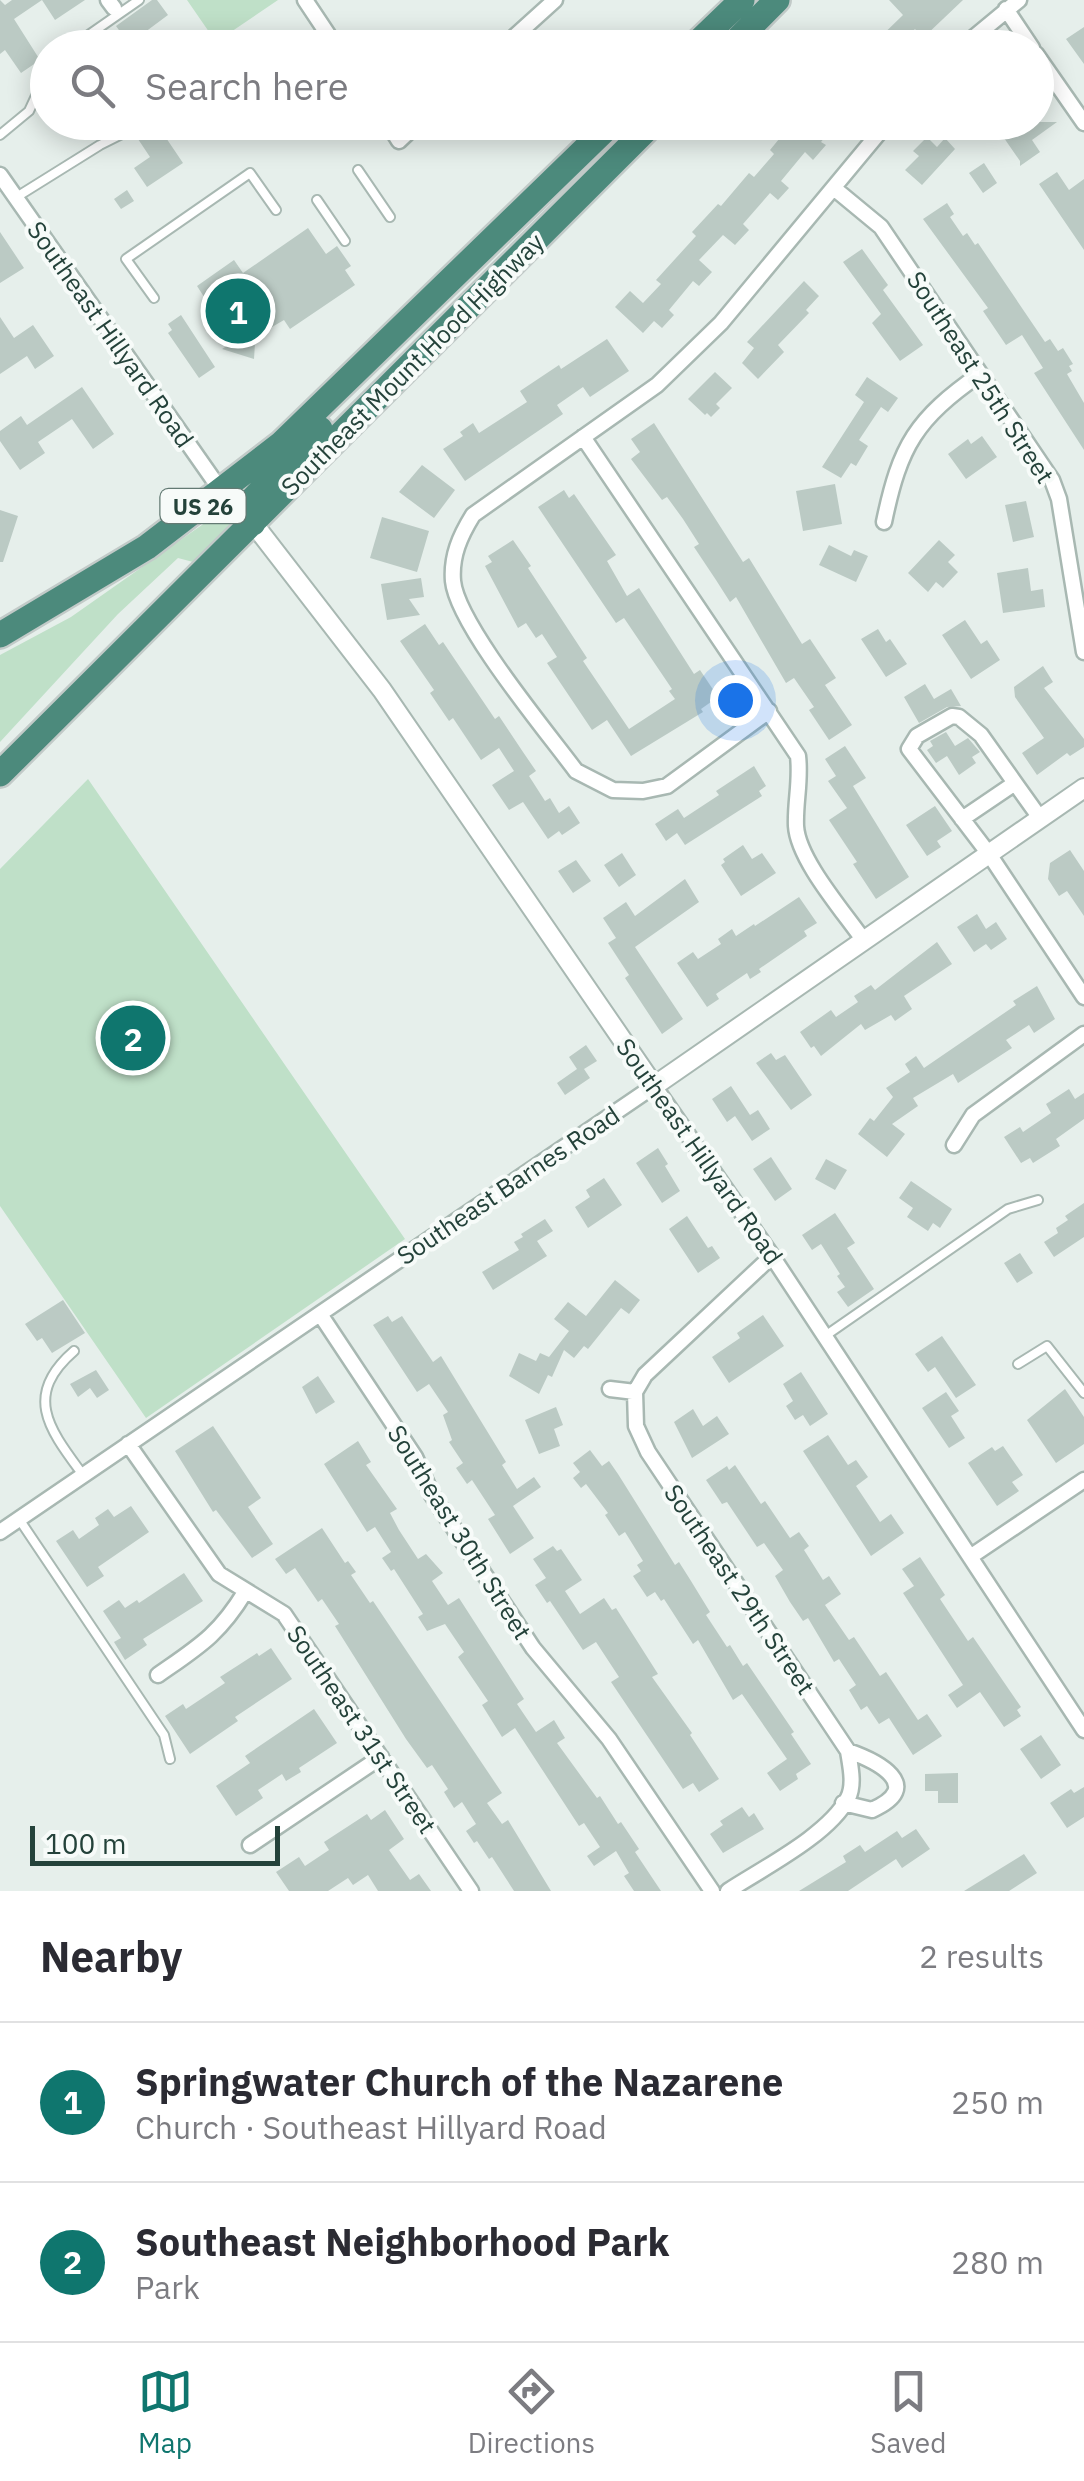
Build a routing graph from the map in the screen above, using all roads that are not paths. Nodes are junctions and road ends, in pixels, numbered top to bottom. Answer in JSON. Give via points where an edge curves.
{"nodes":[{"id":1,"x":139,"y":0,"type":"edge"},
{"id":2,"x":305,"y":0,"type":"edge"},
{"id":3,"x":556,"y":0,"type":"edge"},
{"id":4,"x":742,"y":0,"type":"edge"},
{"id":5,"x":777,"y":0,"type":"edge"},
{"id":6,"x":1020,"y":0,"type":"edge"},
{"id":7,"x":1006,"y":10,"type":"junction"},
{"id":8,"x":96,"y":30,"type":"edge"},
{"id":9,"x":325,"y":30,"type":"edge"},
{"id":10,"x":522,"y":30,"type":"edge"},
{"id":11,"x":711,"y":30,"type":"edge"},
{"id":12,"x":747,"y":30,"type":"edge"},
{"id":13,"x":982,"y":30,"type":"edge"},
{"id":14,"x":1020,"y":30,"type":"edge"},
{"id":15,"x":1054,"y":80,"type":"edge"},
{"id":16,"x":30,"y":107,"type":"edge"},
{"id":17,"x":1084,"y":123,"type":"edge"},
{"id":18,"x":0,"y":135,"type":"edge"},
{"id":19,"x":110,"y":140,"type":"edge"},
{"id":20,"x":596,"y":140,"type":"edge"},
{"id":21,"x":636,"y":140,"type":"edge"},
{"id":22,"x":874,"y":140,"type":"edge"},
{"id":23,"x":358,"y":170,"type":"dead end"},
{"id":24,"x":0,"y":176,"type":"edge"},
{"id":25,"x":835,"y":189,"type":"junction"},
{"id":26,"x":9,"y":197,"type":"edge"},
{"id":27,"x":317,"y":200,"type":"dead end"},
{"id":28,"x":276,"y":210,"type":"dead end"},
{"id":29,"x":390,"y":217,"type":"dead end"},
{"id":30,"x":346,"y":241,"type":"dead end"},
{"id":31,"x":154,"y":298,"type":"dead end"},
{"id":32,"x":383,"y":347,"type":"junction"},
{"id":33,"x":980,"y":374,"type":"junction"},
{"id":34,"x":584,"y":438,"type":"junction"},
{"id":35,"x":222,"y":492,"type":"junction"},
{"id":36,"x":884,"y":522,"type":"dead end"},
{"id":37,"x":253,"y":523,"type":"junction"},
{"id":38,"x":0,"y":635,"type":"edge"},
{"id":39,"x":1084,"y":652,"type":"edge"},
{"id":40,"x":770,"y":711,"type":"junction"},
{"id":41,"x":0,"y":774,"type":"edge"},
{"id":42,"x":1015,"y":783,"type":"junction"},
{"id":43,"x":1084,"y":788,"type":"edge"},
{"id":44,"x":1040,"y":818,"type":"junction"},
{"id":45,"x":962,"y":819,"type":"junction"},
{"id":46,"x":989,"y":854,"type":"junction"},
{"id":47,"x":864,"y":940,"type":"junction"},
{"id":48,"x":1084,"y":997,"type":"edge"},
{"id":49,"x":1084,"y":1034,"type":"edge"},
{"id":50,"x":654,"y":1086,"type":"junction"},
{"id":51,"x":954,"y":1145,"type":"dead end"},
{"id":52,"x":1038,"y":1200,"type":"dead end"},
{"id":53,"x":772,"y":1256,"type":"junction"},
{"id":54,"x":320,"y":1314,"type":"junction"},
{"id":55,"x":825,"y":1336,"type":"junction"},
{"id":56,"x":74,"y":1351,"type":"dead end"},
{"id":57,"x":1018,"y":1364,"type":"dead end"},
{"id":58,"x":610,"y":1389,"type":"dead end"},
{"id":59,"x":636,"y":1392,"type":"junction"},
{"id":60,"x":1084,"y":1393,"type":"edge"},
{"id":61,"x":128,"y":1444,"type":"junction"},
{"id":62,"x":83,"y":1475,"type":"junction"},
{"id":63,"x":1084,"y":1480,"type":"edge"},
{"id":64,"x":19,"y":1519,"type":"junction"},
{"id":65,"x":0,"y":1532,"type":"edge"},
{"id":66,"x":970,"y":1556,"type":"junction"},
{"id":67,"x":245,"y":1592,"type":"junction"},
{"id":68,"x":158,"y":1675,"type":"dead end"},
{"id":69,"x":1084,"y":1730,"type":"edge"},
{"id":70,"x":848,"y":1750,"type":"junction"},
{"id":71,"x":381,"y":1757,"type":"junction"},
{"id":72,"x":170,"y":1759,"type":"dead end"},
{"id":73,"x":843,"y":1804,"type":"junction"},
{"id":74,"x":250,"y":1845,"type":"dead end"},
{"id":75,"x":471,"y":1891,"type":"edge"},
{"id":76,"x":712,"y":1891,"type":"edge"},
{"id":77,"x":728,"y":1891,"type":"edge"}],
"edges":[{"from":1,"to":8,"type":"lane"},
{"from":2,"to":9,"type":"street"},
{"from":3,"to":10,"type":"street"},
{"from":4,"to":11,"type":"highway"},
{"from":5,"to":12,"type":"highway"},
{"from":6,"to":7,"type":"street"},
{"from":7,"to":13,"type":"street"},
{"from":7,"to":14,"type":"street"},
{"from":15,"to":17,"type":"street"},
{"from":16,"to":18,"type":"lane"},
{"from":19,"to":26,"type":"lane"},
{"from":20,"to":32,"type":"highway","name":"Southeast Mount Hood Highway","number":"US 26"},
{"from":21,"to":37,"type":"highway","name":"Southeast Mount Hood Highway","number":"US 26"},
{"from":22,"to":25,"type":"street"},
{"from":23,"to":29,"type":"lane"},
{"from":24,"to":26,"type":"street","name":"Southeast Hillyard Road"},
{"from":25,"to":33,"type":"street","name":"Southeast 25th Street","via":[[881,227]]},
{"from":25,"to":34,"type":"street","via":[[721,323],[657,385]]},
{"from":26,"to":35,"type":"street","name":"Southeast Hillyard Road"},
{"from":27,"to":30,"type":"lane"},
{"from":28,"to":31,"type":"lane","via":[[250,172],[126,259]]},
{"from":32,"to":35,"type":"highway","name":"Southeast Mount Hood Highway","number":"US 26"},
{"from":32,"to":37,"type":"highway","via":[[364,386],[249,502]]},
{"from":33,"to":36,"type":"street","via":[[918,426],[900,460]]},
{"from":33,"to":39,"type":"street","name":"Southeast 25th Street","via":[[1052,480]]},
{"from":34,"to":40,"type":"street"},
{"from":34,"to":40,"type":"street","via":[[473,515],[460,537],[454,585],[476,635],[576,771],[614,790],[668,786]]},
{"from":35,"to":38,"type":"highway","name":"Southeast Mount Hood Highway","number":"US 26","via":[[147,547]]},
{"from":37,"to":41,"type":"highway","name":"Southeast Mount Hood Highway","number":"US 26"},
{"from":37,"to":50,"type":"street","name":"Southeast Hillyard Road","via":[[382,690]]},
{"from":40,"to":47,"type":"street","via":[[798,756],[796,830],[805,855]]},
{"from":42,"to":44,"type":"street"},
{"from":42,"to":45,"type":"street"},
{"from":42,"to":45,"type":"street","via":[[959,716],[917,736],[909,749]]},
{"from":43,"to":44,"type":"street","name":"Southeast Barnes Road"},
{"from":44,"to":46,"type":"street","name":"Southeast Barnes Road"},
{"from":45,"to":46,"type":"street"},
{"from":46,"to":47,"type":"street","name":"Southeast Barnes Road"},
{"from":46,"to":48,"type":"street"},
{"from":47,"to":50,"type":"street","name":"Southeast Barnes Road"},
{"from":49,"to":51,"type":"street","via":[[973,1115]]},
{"from":50,"to":53,"type":"street","name":"Southeast Hillyard Road"},
{"from":50,"to":54,"type":"street","name":"Southeast Barnes Road"},
{"from":52,"to":55,"type":"lane","via":[[1008,1208]]},
{"from":53,"to":55,"type":"street","name":"Southeast Hillyard Road"},
{"from":53,"to":59,"type":"street","via":[[645,1375]]},
{"from":54,"to":61,"type":"street","name":"Southeast Barnes Road"},
{"from":54,"to":76,"type":"street","name":"Southeast 30th Street","via":[[533,1648],[609,1739]]},
{"from":55,"to":66,"type":"street","name":"Southeast Hillyard Road"},
{"from":56,"to":62,"type":"lane","via":[[53,1372],[45,1411]]},
{"from":57,"to":60,"type":"lane","via":[[1047,1346]]},
{"from":58,"to":59,"type":"street"},
{"from":59,"to":70,"type":"street","name":"Southeast 29th Street","via":[[636,1426],[648,1452]]},
{"from":61,"to":62,"type":"street","name":"Southeast Barnes Road"},
{"from":61,"to":67,"type":"street","name":"Southeast 31st Street","via":[[208,1560]]},
{"from":62,"to":64,"type":"street","name":"Southeast Barnes Road"},
{"from":63,"to":66,"type":"street"},
{"from":64,"to":65,"type":"street","name":"Southeast Barnes Road"},
{"from":64,"to":72,"type":"lane","via":[[164,1735]]},
{"from":66,"to":69,"type":"street","name":"Southeast Hillyard Road"},
{"from":67,"to":68,"type":"street","via":[[212,1638]]},
{"from":67,"to":71,"type":"street","name":"Southeast 31st Street","via":[[284,1614]]},
{"from":70,"to":73,"type":"street","via":[[849,1797]]},
{"from":70,"to":73,"type":"street","via":[[885,1766],[895,1789],[872,1810]]},
{"from":71,"to":74,"type":"street"},
{"from":71,"to":75,"type":"street","name":"Southeast 31st Street"},
{"from":73,"to":77,"type":"street","via":[[822,1829]]}]}
